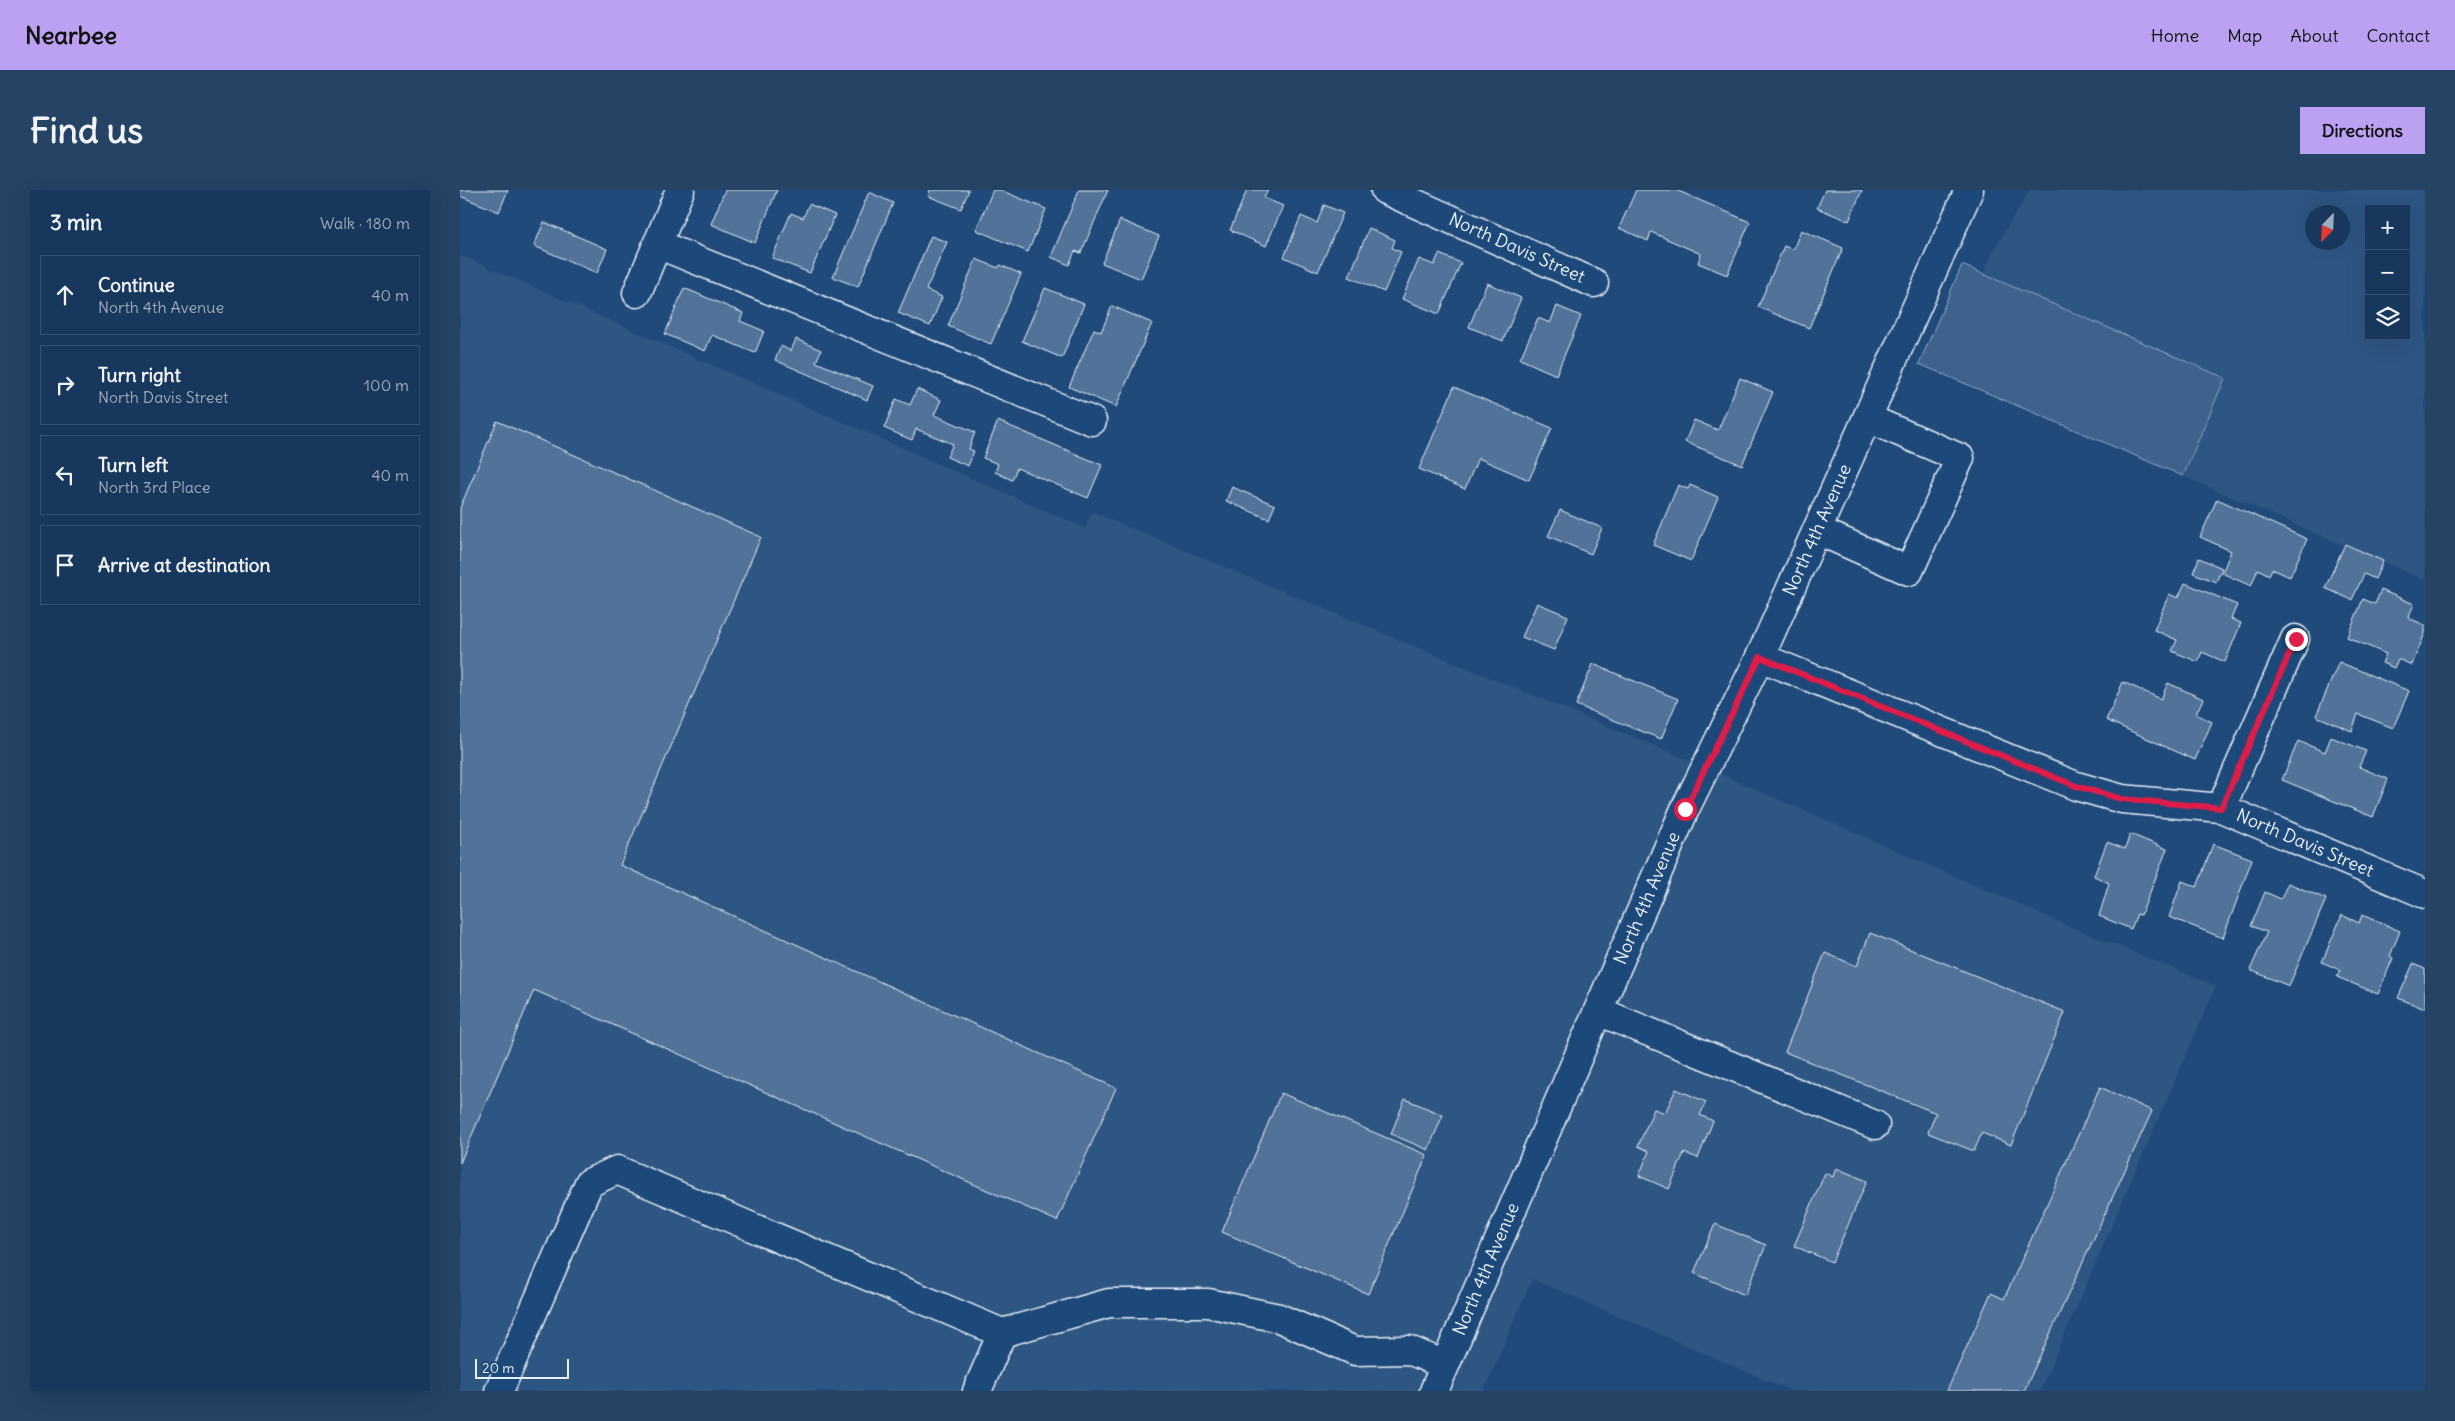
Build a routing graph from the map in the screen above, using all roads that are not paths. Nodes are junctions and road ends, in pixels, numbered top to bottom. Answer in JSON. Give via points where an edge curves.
{"nodes":[{"id":1,"x":680,"y":190,"type":"edge"},
{"id":2,"x":1402,"y":192,"type":"edge"},
{"id":3,"x":1967,"y":194,"type":"edge"},
{"id":4,"x":657,"y":244,"type":"junction"},
{"id":5,"x":1594,"y":282,"type":"dead end"},
{"id":6,"x":637,"y":293,"type":"dead end"},
{"id":7,"x":1867,"y":418,"type":"junction"},
{"id":8,"x":1092,"y":421,"type":"dead end"},
{"id":9,"x":1817,"y":530,"type":"junction"},
{"id":10,"x":2296,"y":639,"type":"dead end"},
{"id":11,"x":1760,"y":657,"type":"junction"},
{"id":12,"x":2221,"y":808,"type":"junction"},
{"id":13,"x":2425,"y":894,"type":"edge"},
{"id":14,"x":1598,"y":1011,"type":"junction"},
{"id":15,"x":1875,"y":1124,"type":"dead end"},
{"id":16,"x":1002,"y":1333,"type":"junction"},
{"id":17,"x":1445,"y":1365,"type":"junction"},
{"id":18,"x":499,"y":1391,"type":"edge"},
{"id":19,"x":977,"y":1391,"type":"edge"},
{"id":20,"x":1434,"y":1391,"type":"edge"}],
"edges":[{"from":1,"to":4,"type":"street"},
{"from":2,"to":5,"type":"street","name":"North Davis Street"},
{"from":3,"to":7,"type":"street","name":"North 4th Avenue"},
{"from":4,"to":6,"type":"street"},
{"from":4,"to":8,"type":"street"},
{"from":7,"to":9,"type":"street","name":"North 4th Avenue"},
{"from":7,"to":9,"type":"street","via":[[1960,458],[1910,571]]},
{"from":9,"to":11,"type":"street","name":"North 4th Avenue"},
{"from":10,"to":12,"type":"street"},
{"from":11,"to":12,"type":"street","name":"North Davis Street","via":[[2076,786],[2122,799]]},
{"from":11,"to":14,"type":"street","name":"North 4th Avenue","via":[[1685,809]]},
{"from":12,"to":13,"type":"street","name":"North Davis Street"},
{"from":14,"to":15,"type":"street"},
{"from":14,"to":17,"type":"street","name":"North 4th Avenue"},
{"from":16,"to":17,"type":"street","via":[[1109,1303],[1208,1303],[1278,1318],[1354,1351],[1409,1350]]},
{"from":16,"to":18,"type":"street","via":[[617,1170],[588,1183]]},
{"from":16,"to":19,"type":"street"},
{"from":17,"to":20,"type":"street","name":"North 4th Avenue"}]}
